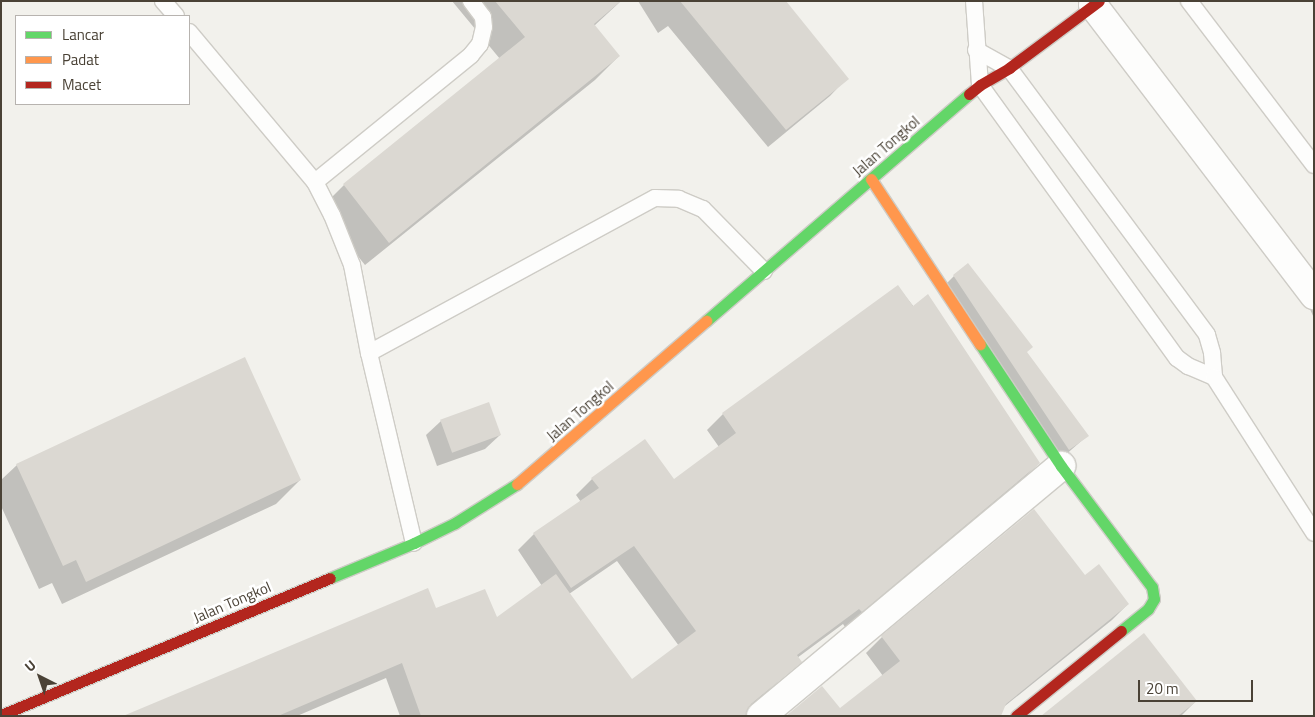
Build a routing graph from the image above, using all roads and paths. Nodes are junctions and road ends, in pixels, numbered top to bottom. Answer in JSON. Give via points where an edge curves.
{"nodes":[{"id":1,"x":163,"y":1,"type":"edge"},
{"id":2,"x":471,"y":1,"type":"edge"},
{"id":3,"x":974,"y":1,"type":"edge"},
{"id":4,"x":1190,"y":1,"type":"edge"},
{"id":5,"x":1096,"y":3,"type":"edge"},
{"id":6,"x":175,"y":15,"type":"edge"},
{"id":7,"x":190,"y":33,"type":"edge"},
{"id":8,"x":976,"y":50,"type":"junction"},
{"id":9,"x":1009,"y":68,"type":"junction"},
{"id":10,"x":980,"y":85,"type":"junction"},
{"id":11,"x":1314,"y":164,"type":"edge"},
{"id":12,"x":871,"y":179,"type":"junction"},
{"id":13,"x":315,"y":182,"type":"junction"},
{"id":14,"x":764,"y":271,"type":"junction"},
{"id":15,"x":1314,"y":295,"type":"edge"},
{"id":16,"x":369,"y":353,"type":"junction"},
{"id":17,"x":1214,"y":377,"type":"junction"},
{"id":18,"x":1061,"y":466,"type":"junction"},
{"id":19,"x":1314,"y":533,"type":"edge"},
{"id":20,"x":414,"y":543,"type":"junction"},
{"id":21,"x":1,"y":715,"type":"edge"},
{"id":22,"x":761,"y":716,"type":"edge"},
{"id":23,"x":1016,"y":716,"type":"edge"}],
"edges":[{"from":1,"to":6,"type":"lane"},
{"from":2,"to":13,"type":"lane","via":[[483,17],[484,27],[480,44],[471,55]]},
{"from":3,"to":8,"type":"lane"},
{"from":4,"to":11,"type":"lane"},
{"from":5,"to":9,"type":"main road","name":"Jalan Tongkol"},
{"from":5,"to":15,"type":"street"},
{"from":7,"to":13,"type":"lane"},
{"from":8,"to":9,"type":"lane"},
{"from":8,"to":10,"type":"lane"},
{"from":9,"to":10,"type":"main road","name":"Jalan Tongkol"},
{"from":9,"to":17,"type":"lane","via":[[1207,335]]},
{"from":10,"to":12,"type":"main road","name":"Jalan Tongkol"},
{"from":10,"to":17,"type":"lane","via":[[1177,358]]},
{"from":12,"to":14,"type":"main road","name":"Jalan Tongkol"},
{"from":12,"to":18,"type":"main road"},
{"from":13,"to":16,"type":"lane","via":[[352,265]]},
{"from":14,"to":16,"type":"lane","via":[[704,209],[679,199],[655,198]]},
{"from":14,"to":20,"type":"main road","name":"Jalan Tongkol","via":[[517,484],[455,523]]},
{"from":16,"to":20,"type":"lane"},
{"from":17,"to":19,"type":"lane"},
{"from":18,"to":22,"type":"street"},
{"from":18,"to":23,"type":"main road","via":[[1152,587],[1154,599],[1148,609]]},
{"from":20,"to":21,"type":"main road","name":"Jalan Tongkol"}]}
